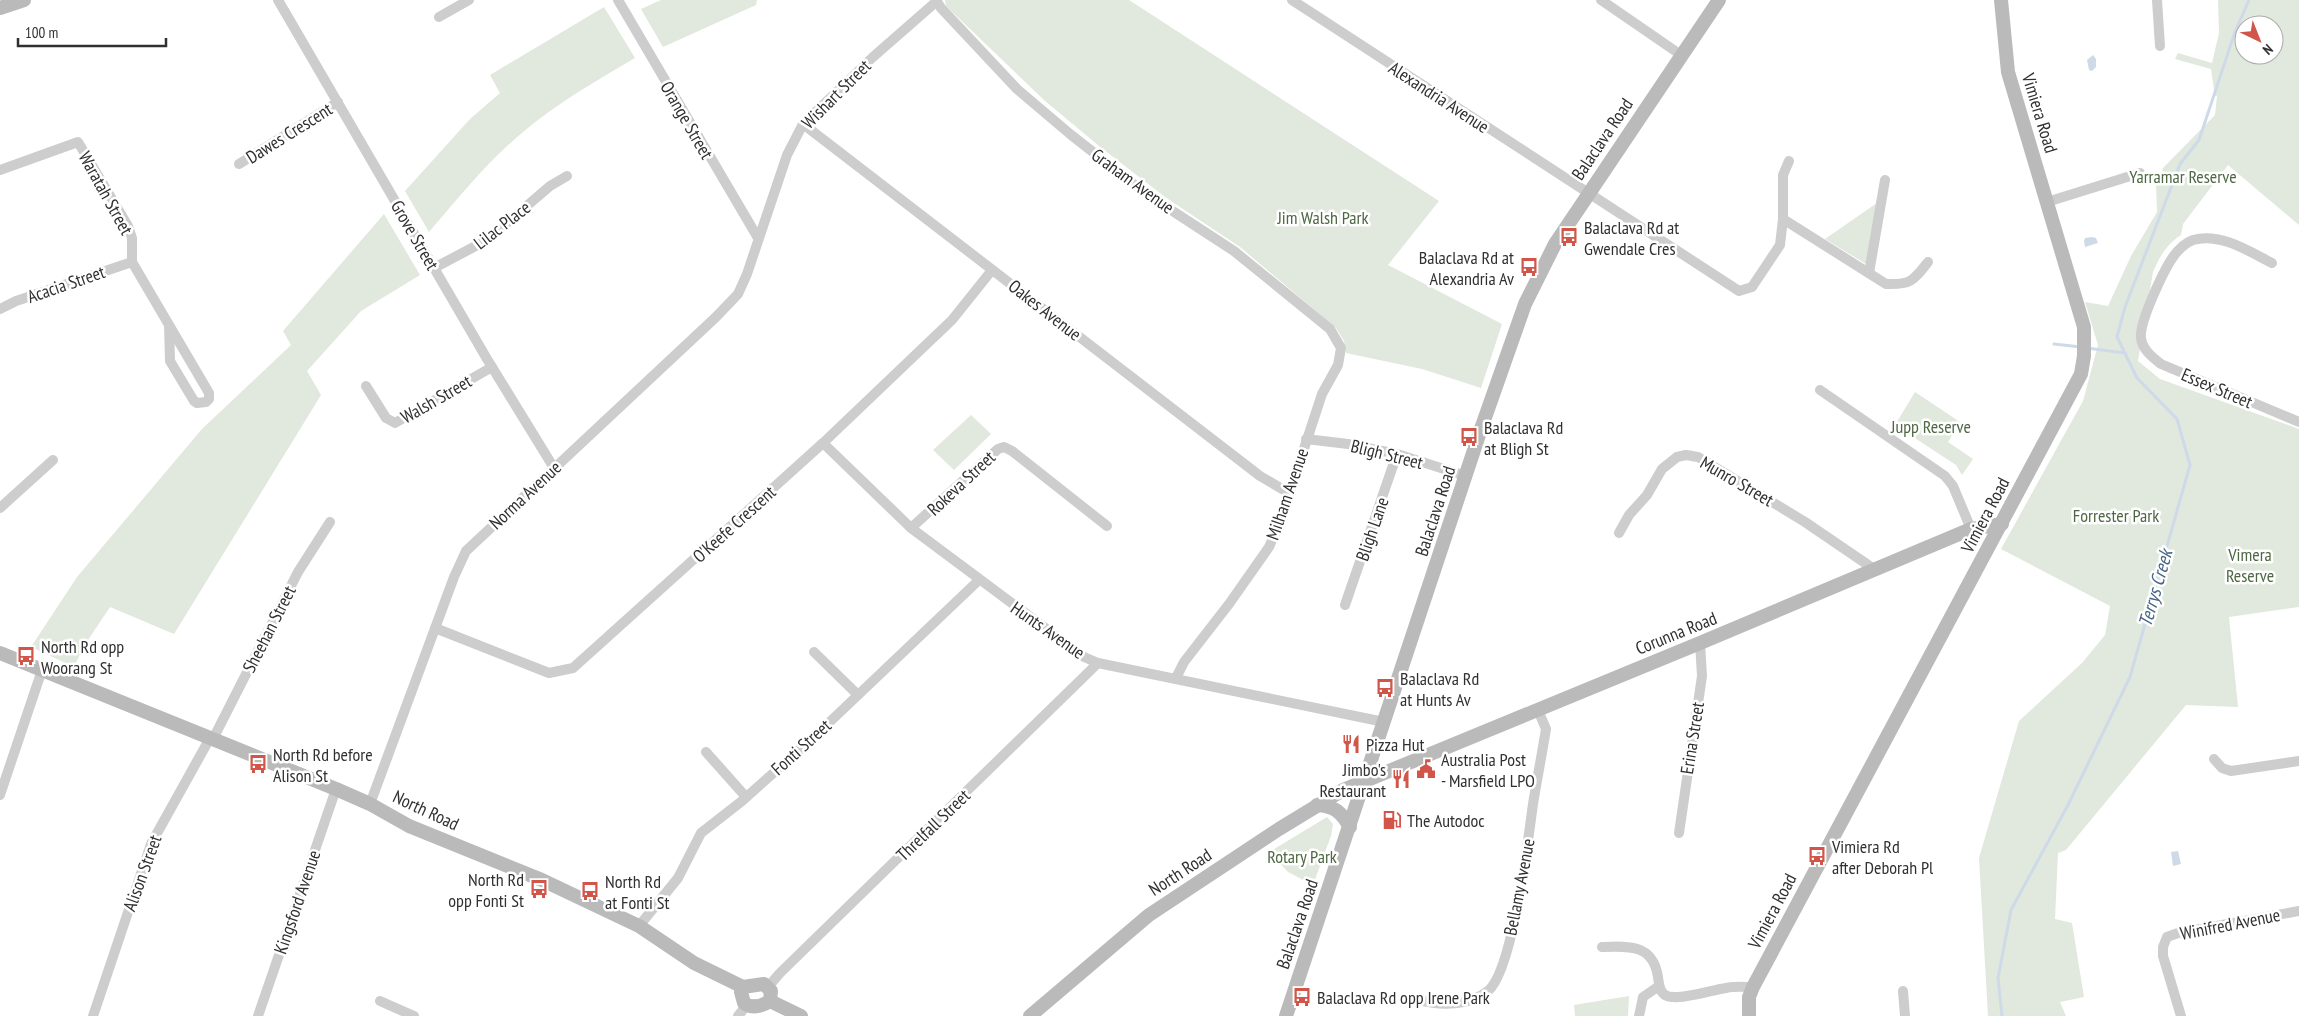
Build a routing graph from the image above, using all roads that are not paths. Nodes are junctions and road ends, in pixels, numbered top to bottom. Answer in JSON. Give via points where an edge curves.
{"nodes":[{"id":1,"x":24,"y":0,"type":"edge"},
{"id":2,"x":278,"y":0,"type":"edge"},
{"id":3,"x":469,"y":0,"type":"edge"},
{"id":4,"x":618,"y":0,"type":"edge"},
{"id":5,"x":936,"y":0,"type":"edge"},
{"id":6,"x":1292,"y":0,"type":"edge"},
{"id":7,"x":1601,"y":0,"type":"edge"},
{"id":8,"x":1719,"y":0,"type":"edge"},
{"id":9,"x":2001,"y":0,"type":"edge"},
{"id":10,"x":2157,"y":0,"type":"edge"},
{"id":11,"x":0,"y":8,"type":"edge"},
{"id":12,"x":439,"y":17,"type":"dead end"},
{"id":13,"x":2160,"y":46,"type":"dead end"},
{"id":14,"x":1682,"y":55,"type":"junction"},
{"id":15,"x":338,"y":102,"type":"junction"},
{"id":16,"x":804,"y":124,"type":"junction"},
{"id":17,"x":1789,"y":161,"type":"dead end"},
{"id":18,"x":239,"y":164,"type":"dead end"},
{"id":19,"x":0,"y":170,"type":"edge"},
{"id":20,"x":2140,"y":173,"type":"dead end"},
{"id":21,"x":567,"y":176,"type":"dead end"},
{"id":22,"x":1885,"y":180,"type":"dead end"},
{"id":23,"x":1587,"y":194,"type":"junction"},
{"id":24,"x":2047,"y":202,"type":"junction"},
{"id":25,"x":1783,"y":219,"type":"junction"},
{"id":26,"x":758,"y":238,"type":"junction"},
{"id":27,"x":132,"y":262,"type":"junction"},
{"id":28,"x":1928,"y":262,"type":"dead end"},
{"id":29,"x":2272,"y":263,"type":"dead end"},
{"id":30,"x":434,"y":268,"type":"junction"},
{"id":31,"x":992,"y":270,"type":"junction"},
{"id":32,"x":1869,"y":273,"type":"junction"},
{"id":33,"x":0,"y":309,"type":"edge"},
{"id":34,"x":169,"y":325,"type":"junction"},
{"id":35,"x":1341,"y":348,"type":"joint"},
{"id":36,"x":492,"y":367,"type":"junction"},
{"id":37,"x":366,"y":386,"type":"dead end"},
{"id":38,"x":1820,"y":390,"type":"dead end"},
{"id":39,"x":2299,"y":422,"type":"edge"},
{"id":40,"x":1306,"y":439,"type":"junction"},
{"id":41,"x":823,"y":443,"type":"junction"},
{"id":42,"x":1398,"y":454,"type":"junction"},
{"id":43,"x":53,"y":460,"type":"dead end"},
{"id":44,"x":554,"y":468,"type":"junction"},
{"id":45,"x":1466,"y":476,"type":"junction"},
{"id":46,"x":1289,"y":493,"type":"junction"},
{"id":47,"x":0,"y":508,"type":"edge"},
{"id":48,"x":330,"y":522,"type":"dead end"},
{"id":49,"x":2002,"y":524,"type":"junction"},
{"id":50,"x":1107,"y":526,"type":"dead end"},
{"id":51,"x":911,"y":528,"type":"junction"},
{"id":52,"x":1971,"y":529,"type":"junction"},
{"id":53,"x":1619,"y":532,"type":"dead end"},
{"id":54,"x":1874,"y":569,"type":"junction"},
{"id":55,"x":979,"y":580,"type":"junction"},
{"id":56,"x":1345,"y":605,"type":"dead end"},
{"id":57,"x":435,"y":628,"type":"junction"},
{"id":58,"x":1700,"y":644,"type":"junction"},
{"id":59,"x":814,"y":652,"type":"dead end"},
{"id":60,"x":0,"y":653,"type":"edge"},
{"id":61,"x":1098,"y":663,"type":"junction"},
{"id":62,"x":42,"y":670,"type":"junction"},
{"id":63,"x":1176,"y":678,"type":"junction"},
{"id":64,"x":858,"y":695,"type":"junction"},
{"id":65,"x":1538,"y":710,"type":"junction"},
{"id":66,"x":1384,"y":722,"type":"junction"},
{"id":67,"x":212,"y":739,"type":"junction"},
{"id":68,"x":706,"y":752,"type":"dead end"},
{"id":69,"x":2214,"y":759,"type":"dead end"},
{"id":70,"x":2299,"y":761,"type":"edge"},
{"id":71,"x":1365,"y":781,"type":"junction"},
{"id":72,"x":336,"y":789,"type":"junction"},
{"id":73,"x":0,"y":795,"type":"edge"},
{"id":74,"x":746,"y":797,"type":"junction"},
{"id":75,"x":370,"y":804,"type":"junction"},
{"id":76,"x":1317,"y":805,"type":"junction"},
{"id":77,"x":1350,"y":827,"type":"junction"},
{"id":78,"x":1679,"y":833,"type":"dead end"},
{"id":79,"x":2299,"y":911,"type":"edge"},
{"id":80,"x":639,"y":926,"type":"junction"},
{"id":81,"x":1602,"y":947,"type":"dead end"},
{"id":82,"x":1659,"y":986,"type":"junction"},
{"id":83,"x":1753,"y":987,"type":"junction"},
{"id":84,"x":743,"y":988,"type":"junction"},
{"id":85,"x":1903,"y":991,"type":"dead end"},
{"id":86,"x":769,"y":994,"type":"junction"},
{"id":87,"x":1419,"y":1000,"type":"dead end"},
{"id":88,"x":380,"y":1001,"type":"dead end"},
{"id":89,"x":743,"y":1011,"type":"edge"},
{"id":90,"x":93,"y":1016,"type":"edge"},
{"id":91,"x":258,"y":1016,"type":"edge"},
{"id":92,"x":414,"y":1016,"type":"edge"},
{"id":93,"x":801,"y":1016,"type":"edge"},
{"id":94,"x":1030,"y":1016,"type":"edge"},
{"id":95,"x":1286,"y":1016,"type":"edge"},
{"id":96,"x":1639,"y":1016,"type":"edge"},
{"id":97,"x":1749,"y":1016,"type":"edge"},
{"id":98,"x":1905,"y":1016,"type":"edge"},
{"id":99,"x":2181,"y":1016,"type":"edge"}],
"edges":[{"from":1,"to":11,"type":"street"},
{"from":2,"to":15,"type":"street","name":"Grove Street"},
{"from":3,"to":12,"type":"street"},
{"from":4,"to":26,"type":"street","name":"Orange Street"},
{"from":5,"to":16,"type":"street","name":"Wishart Street"},
{"from":5,"to":35,"type":"street","name":"Graham Avenue","via":[[1017,89],[1145,193],[1234,251],[1330,329]]},
{"from":6,"to":23,"type":"street","name":"Alexandria Avenue"},
{"from":7,"to":14,"type":"street"},
{"from":8,"to":14,"type":"street","name":"Balaclava Road"},
{"from":9,"to":24,"type":"street","name":"Vimiera Road","via":[[2005,61]]},
{"from":10,"to":13,"type":"street"},
{"from":14,"to":23,"type":"street","name":"Balaclava Road"},
{"from":15,"to":18,"type":"street","name":"Dawes Crescent"},
{"from":15,"to":30,"type":"street","name":"Grove Street"},
{"from":16,"to":26,"type":"street","name":"Wishart Street","via":[[787,155]]},
{"from":16,"to":31,"type":"street","name":"Oakes Avenue"},
{"from":17,"to":25,"type":"street","via":[[1783,175]]},
{"from":19,"to":27,"type":"street","name":"Waratah Street","via":[[78,142],[128,226],[132,238]]},
{"from":20,"to":24,"type":"street"},
{"from":21,"to":30,"type":"street","name":"Lilac Place","via":[[550,186],[487,240]]},
{"from":22,"to":32,"type":"street"},
{"from":23,"to":25,"type":"street","name":"Alexandria Avenue","via":[[1739,292],[1752,287],[1780,245]]},
{"from":23,"to":45,"type":"street","name":"Balaclava Road","via":[[1548,256],[1525,304]]},
{"from":24,"to":49,"type":"street","name":"Vimiera Road","via":[[2084,327],[2084,356],[2081,374]]},
{"from":25,"to":32,"type":"street"},
{"from":26,"to":44,"type":"street","name":"Norma Avenue","via":[[738,294]]},
{"from":27,"to":33,"type":"street","name":"Acacia Street"},
{"from":27,"to":34,"type":"street","name":"Waratah Street"},
{"from":28,"to":32,"type":"street","via":[[1917,276],[1904,284],[1886,284]]},
{"from":29,"to":39,"type":"street","name":"Essex Street","via":[[2219,240],[2193,240],[2182,246],[2172,258],[2149,306],[2142,327],[2142,344],[2161,364]]},
{"from":30,"to":36,"type":"street","name":"Grove Street"},
{"from":31,"to":41,"type":"street","name":"O'Keefe Crescent","via":[[952,320]]},
{"from":31,"to":46,"type":"street","name":"Oakes Avenue","via":[[1260,476]]},
{"from":34,"to":34,"type":"street","name":"Waratah Street","via":[[170,361],[194,401],[197,404],[206,402],[209,393]]},
{"from":35,"to":40,"type":"street","name":"Milham Avenue","via":[[1338,365],[1322,394]]},
{"from":36,"to":37,"type":"street","name":"Walsh Street","via":[[395,423],[386,418]]},
{"from":36,"to":44,"type":"street","name":"Grove Street"},
{"from":38,"to":52,"type":"street","via":[[1945,476],[1953,486]]},
{"from":40,"to":42,"type":"street","name":"Bligh Street"},
{"from":40,"to":46,"type":"street","name":"Milham Avenue"},
{"from":41,"to":51,"type":"street","name":"Hunts Avenue"},
{"from":41,"to":57,"type":"street","name":"O'Keefe Crescent","via":[[573,668],[548,673]]},
{"from":42,"to":45,"type":"street","name":"Bligh Street"},
{"from":42,"to":56,"type":"street","name":"Bligh Lane"},
{"from":43,"to":47,"type":"street"},
{"from":44,"to":57,"type":"street","name":"Norma Avenue","via":[[466,551]]},
{"from":45,"to":66,"type":"street","name":"Balaclava Road"},
{"from":46,"to":63,"type":"street","name":"Milham Avenue","via":[[1269,547],[1184,662]]},
{"from":48,"to":67,"type":"street","name":"Sheehan Street","via":[[298,572]]},
{"from":49,"to":52,"type":"street","name":"Corunna Road"},
{"from":49,"to":83,"type":"street","name":"Vimiera Road"},
{"from":50,"to":51,"type":"street","name":"Rokeva Street","via":[[1004,447]]},
{"from":51,"to":55,"type":"street","name":"Hunts Avenue"},
{"from":52,"to":54,"type":"street","name":"Corunna Road"},
{"from":53,"to":54,"type":"street","name":"Munro Street","via":[[1662,469],[1677,457],[1686,455],[1698,457],[1718,469]]},
{"from":54,"to":58,"type":"street","name":"Corunna Road"},
{"from":55,"to":61,"type":"street","name":"Hunts Avenue","via":[[1084,657]]},
{"from":55,"to":64,"type":"street","name":"Fonti Street"},
{"from":57,"to":75,"type":"street","name":"Norma Avenue"},
{"from":58,"to":65,"type":"street","name":"Corunna Road"},
{"from":58,"to":78,"type":"street","name":"Erina Street","via":[[1702,676]]},
{"from":59,"to":64,"type":"street"},
{"from":60,"to":62,"type":"street","name":"North Road"},
{"from":61,"to":63,"type":"street","name":"Hunts Avenue"},
{"from":61,"to":86,"type":"street","name":"Threlfall Street","via":[[780,973]]},
{"from":62,"to":67,"type":"street","name":"North Road"},
{"from":62,"to":73,"type":"street"},
{"from":63,"to":66,"type":"street","name":"Hunts Avenue"},
{"from":64,"to":74,"type":"street","name":"Fonti Street"},
{"from":65,"to":71,"type":"street","name":"Corunna Road"},
{"from":65,"to":87,"type":"street","name":"Bellamy Avenue","via":[[1546,729],[1521,892],[1504,959],[1489,990],[1475,999],[1432,1004]]},
{"from":66,"to":71,"type":"street","name":"Balaclava Road"},
{"from":67,"to":72,"type":"street","name":"North Road"},
{"from":67,"to":90,"type":"street","name":"Alison Street","via":[[151,844]]},
{"from":68,"to":74,"type":"street"},
{"from":69,"to":70,"type":"street","via":[[2222,768],[2231,771]]},
{"from":71,"to":76,"type":"street","name":"North Road"},
{"from":71,"to":77,"type":"street","name":"Balaclava Road"},
{"from":72,"to":75,"type":"street","name":"North Road"},
{"from":72,"to":91,"type":"street","name":"Kingsford Avenue"},
{"from":74,"to":80,"type":"street","name":"Fonti Street","via":[[701,833],[678,878]]},
{"from":75,"to":80,"type":"street","name":"North Road","via":[[409,826],[542,880]]},
{"from":76,"to":77,"type":"street","via":[[1338,809]]},
{"from":76,"to":94,"type":"street","name":"North Road","via":[[1149,915]]},
{"from":77,"to":95,"type":"street","name":"Balaclava Road"},
{"from":79,"to":99,"type":"street","name":"Winifred Avenue","via":[[2167,937],[2163,956]]},
{"from":80,"to":84,"type":"street","name":"North Road","via":[[694,963]]},
{"from":81,"to":82,"type":"street","via":[[1632,947],[1650,956],[1656,966]]},
{"from":82,"to":83,"type":"street","via":[[1665,994],[1675,998],[1725,988]]},
{"from":82,"to":96,"type":"street","via":[[1643,997]]},
{"from":83,"to":97,"type":"street","name":"Vimiera Road","via":[[1749,997]]},
{"from":84,"to":86,"type":"street","via":[[759,984]]},
{"from":84,"to":89,"type":"street"},
{"from":85,"to":98,"type":"street"},
{"from":86,"to":89,"type":"street","via":[[764,1004]]},
{"from":86,"to":93,"type":"street"},
{"from":88,"to":92,"type":"street"}]}
